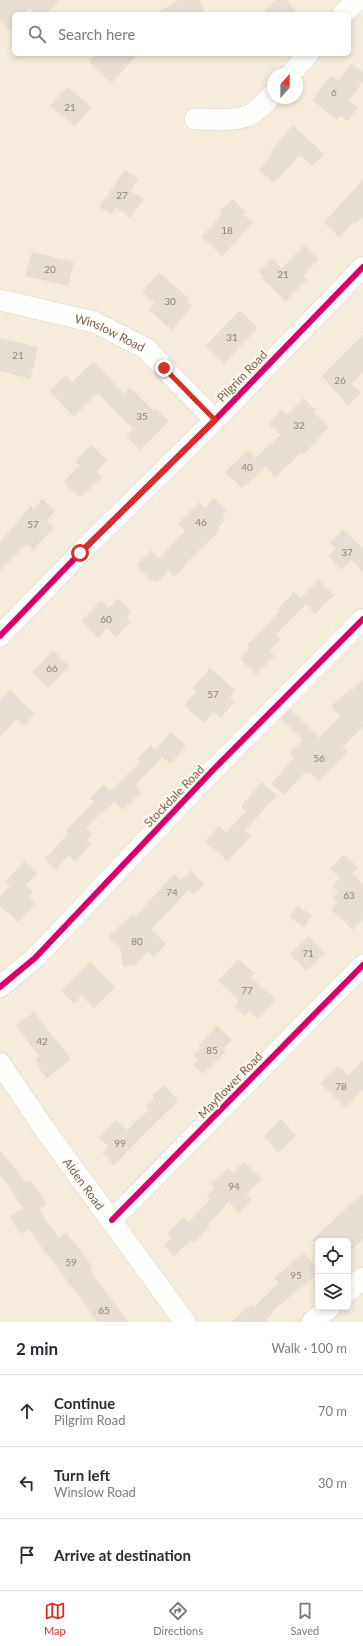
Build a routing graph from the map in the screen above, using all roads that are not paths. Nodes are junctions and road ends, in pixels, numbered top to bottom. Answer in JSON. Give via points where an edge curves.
{"nodes":[{"id":1,"x":357,"y":0,"type":"edge"},
{"id":2,"x":345,"y":12,"type":"edge"},
{"id":3,"x":306,"y":56,"type":"edge"},
{"id":4,"x":296,"y":68,"type":"edge"},
{"id":5,"x":267,"y":102,"type":"edge"},
{"id":6,"x":195,"y":119,"type":"dead end"},
{"id":7,"x":363,"y":266,"type":"edge"},
{"id":8,"x":0,"y":300,"type":"edge"},
{"id":9,"x":215,"y":420,"type":"junction"},
{"id":10,"x":363,"y":619,"type":"edge"},
{"id":11,"x":0,"y":636,"type":"edge"},
{"id":12,"x":363,"y":965,"type":"edge"},
{"id":13,"x":0,"y":987,"type":"edge"},
{"id":14,"x":0,"y":1063,"type":"edge"},
{"id":15,"x":112,"y":1220,"type":"junction"},
{"id":16,"x":363,"y":1278,"type":"edge"},
{"id":17,"x":351,"y":1288,"type":"edge"},
{"id":18,"x":326,"y":1310,"type":"edge"},
{"id":19,"x":185,"y":1322,"type":"edge"},
{"id":20,"x":312,"y":1322,"type":"edge"}],
"edges":[{"from":1,"to":2,"type":"street"},
{"from":3,"to":4,"type":"street"},
{"from":5,"to":6,"type":"street","via":[[247,116],[227,120]]},
{"from":7,"to":9,"type":"street","name":"Pilgrim Road"},
{"from":8,"to":9,"type":"street","name":"Winslow Road","via":[[94,322],[148,349]]},
{"from":9,"to":11,"type":"street","name":"Pilgrim Road"},
{"from":10,"to":13,"type":"street","name":"Stockdale Road","via":[[213,770],[35,958]]},
{"from":12,"to":15,"type":"street","name":"Mayflower Road"},
{"from":14,"to":15,"type":"street","name":"Alden Road","via":[[43,1127]]},
{"from":15,"to":19,"type":"street","name":"Alden Road"},
{"from":16,"to":17,"type":"street"},
{"from":18,"to":20,"type":"street"}]}
